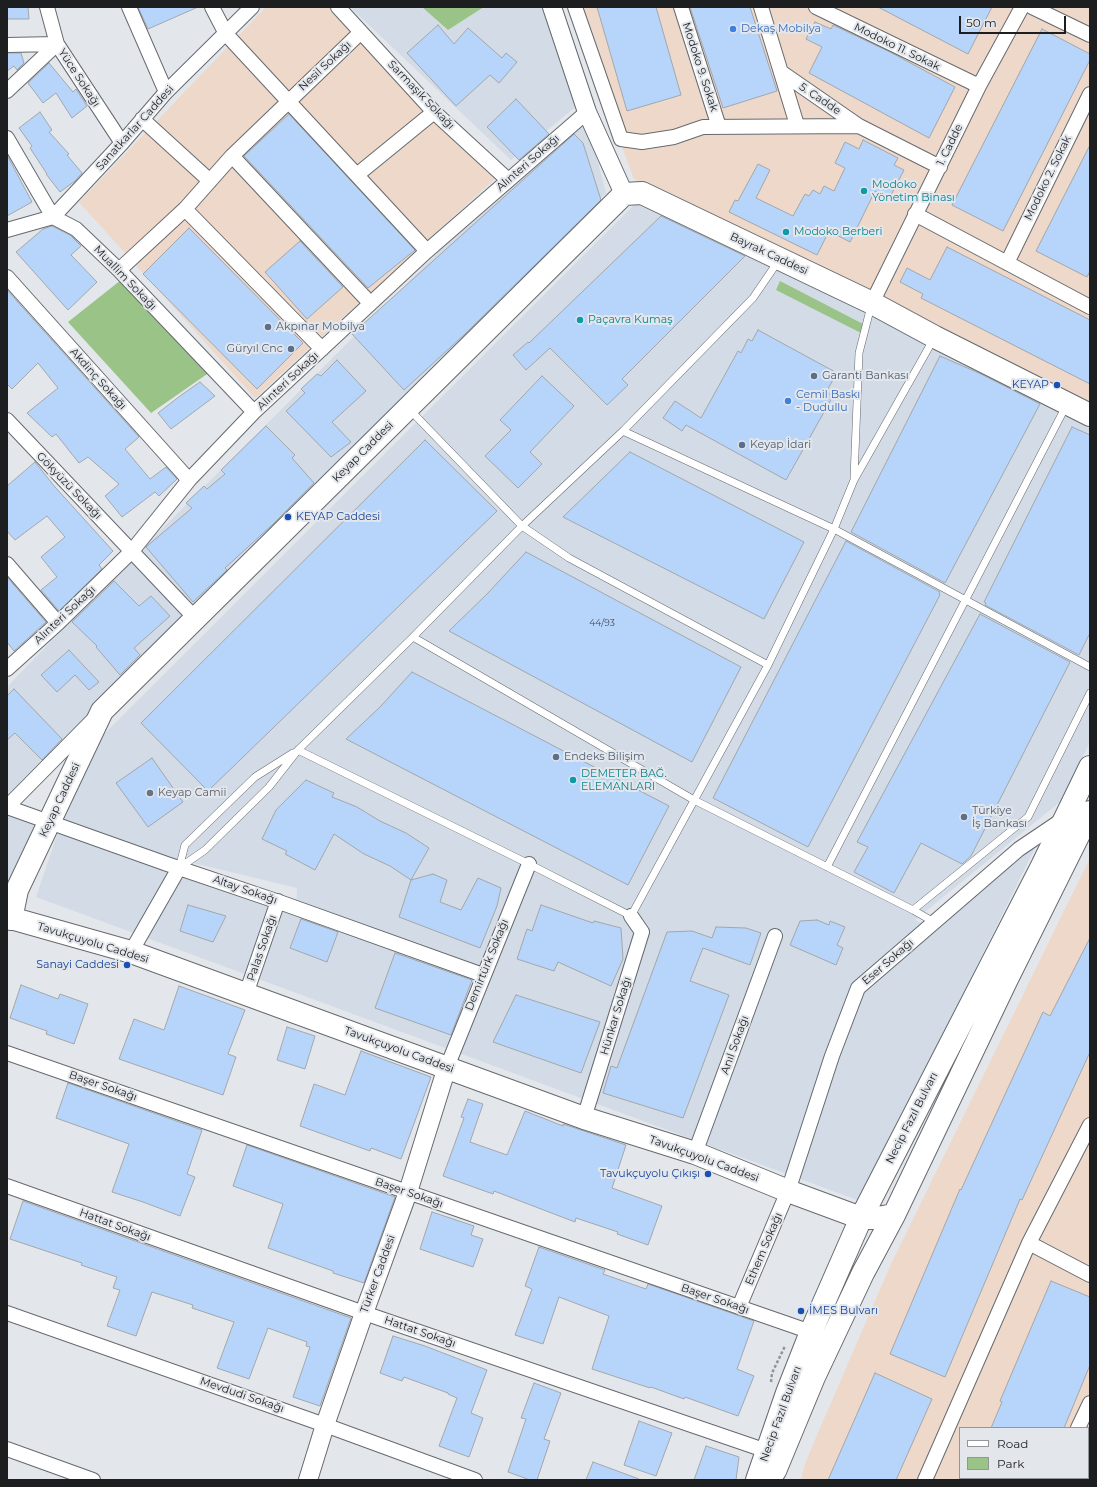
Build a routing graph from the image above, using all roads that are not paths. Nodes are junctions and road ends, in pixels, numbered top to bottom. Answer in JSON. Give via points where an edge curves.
{"nodes":[{"id":1,"x":47,"y":7,"type":"edge"},
{"id":2,"x":129,"y":7,"type":"edge"},
{"id":3,"x":212,"y":7,"type":"edge"},
{"id":4,"x":252,"y":7,"type":"edge"},
{"id":5,"x":338,"y":7,"type":"edge"},
{"id":6,"x":552,"y":7,"type":"edge"},
{"id":7,"x":575,"y":7,"type":"edge"},
{"id":8,"x":681,"y":7,"type":"edge"},
{"id":9,"x":761,"y":7,"type":"edge"},
{"id":10,"x":816,"y":7,"type":"edge"},
{"id":11,"x":1022,"y":7,"type":"edge"},
{"id":12,"x":1032,"y":7,"type":"edge"},
{"id":13,"x":361,"y":32,"type":"junction"},
{"id":14,"x":226,"y":34,"type":"junction"},
{"id":15,"x":1090,"y":35,"type":"edge"},
{"id":16,"x":57,"y":44,"type":"junction"},
{"id":17,"x":7,"y":45,"type":"edge"},
{"id":18,"x":781,"y":72,"type":"junction"},
{"id":19,"x":979,"y":86,"type":"junction"},
{"id":20,"x":7,"y":91,"type":"edge"},
{"id":21,"x":166,"y":92,"type":"junction"},
{"id":22,"x":1090,"y":94,"type":"edge"},
{"id":23,"x":288,"y":100,"type":"junction"},
{"id":24,"x":434,"y":112,"type":"junction"},
{"id":25,"x":588,"y":112,"type":"junction"},
{"id":26,"x":142,"y":119,"type":"junction"},
{"id":27,"x":797,"y":126,"type":"junction"},
{"id":28,"x":859,"y":126,"type":"junction"},
{"id":29,"x":719,"y":127,"type":"junction"},
{"id":30,"x":7,"y":138,"type":"edge"},
{"id":31,"x":122,"y":143,"type":"junction"},
{"id":32,"x":232,"y":156,"type":"junction"},
{"id":33,"x":940,"y":167,"type":"junction"},
{"id":34,"x":358,"y":174,"type":"junction"},
{"id":35,"x":508,"y":180,"type":"junction"},
{"id":36,"x":210,"y":181,"type":"junction"},
{"id":37,"x":624,"y":194,"type":"junction"},
{"id":38,"x":185,"y":209,"type":"junction"},
{"id":39,"x":915,"y":214,"type":"junction"},
{"id":40,"x":53,"y":217,"type":"junction"},
{"id":41,"x":7,"y":230,"type":"edge"},
{"id":42,"x":427,"y":251,"type":"junction"},
{"id":43,"x":780,"y":259,"type":"junction"},
{"id":44,"x":1006,"y":263,"type":"junction"},
{"id":45,"x":119,"y":270,"type":"junction"},
{"id":46,"x":7,"y":277,"type":"edge"},
{"id":47,"x":370,"y":303,"type":"junction"},
{"id":48,"x":872,"y":303,"type":"junction"},
{"id":49,"x":1090,"y":307,"type":"edge"},
{"id":50,"x":935,"y":337,"type":"junction"},
{"id":51,"x":322,"y":349,"type":"junction"},
{"id":52,"x":1067,"y":404,"type":"junction"},
{"id":53,"x":408,"y":408,"type":"junction"},
{"id":54,"x":254,"y":412,"type":"junction"},
{"id":55,"x":1090,"y":415,"type":"edge"},
{"id":56,"x":7,"y":420,"type":"edge"},
{"id":57,"x":623,"y":430,"type":"junction"},
{"id":58,"x":189,"y":480,"type":"junction"},
{"id":59,"x":854,"y":480,"type":"junction"},
{"id":60,"x":522,"y":526,"type":"junction"},
{"id":61,"x":834,"y":529,"type":"junction"},
{"id":62,"x":132,"y":551,"type":"junction"},
{"id":63,"x":7,"y":564,"type":"edge"},
{"id":64,"x":965,"y":600,"type":"junction"},
{"id":65,"x":196,"y":618,"type":"junction"},
{"id":66,"x":58,"y":623,"type":"junction"},
{"id":67,"x":413,"y":637,"type":"junction"},
{"id":68,"x":768,"y":665,"type":"junction"},
{"id":69,"x":1090,"y":667,"type":"edge"},
{"id":70,"x":7,"y":669,"type":"edge"},
{"id":71,"x":1090,"y":694,"type":"edge"},
{"id":72,"x":102,"y":711,"type":"junction"},
{"id":73,"x":298,"y":750,"type":"junction"},
{"id":74,"x":1090,"y":767,"type":"edge"},
{"id":75,"x":694,"y":800,"type":"junction"},
{"id":76,"x":7,"y":807,"type":"edge"},
{"id":77,"x":1090,"y":812,"type":"edge"},
{"id":78,"x":1066,"y":817,"type":"junction"},
{"id":79,"x":50,"y":822,"type":"junction"},
{"id":80,"x":529,"y":864,"type":"junction"},
{"id":81,"x":827,"y":867,"type":"junction"},
{"id":82,"x":178,"y":868,"type":"junction"},
{"id":83,"x":12,"y":891,"type":"edge"},
{"id":84,"x":278,"y":901,"type":"junction"},
{"id":85,"x":913,"y":910,"type":"junction"},
{"id":86,"x":631,"y":916,"type":"junction"},
{"id":87,"x":8,"y":922,"type":"edge"},
{"id":88,"x":934,"y":922,"type":"junction"},
{"id":89,"x":775,"y":936,"type":"dead end"},
{"id":90,"x":131,"y":952,"type":"junction"},
{"id":91,"x":483,"y":975,"type":"junction"},
{"id":92,"x":246,"y":994,"type":"junction"},
{"id":93,"x":7,"y":1053,"type":"edge"},
{"id":94,"x":447,"y":1068,"type":"junction"},
{"id":95,"x":584,"y":1118,"type":"junction"},
{"id":96,"x":1090,"y":1125,"type":"edge"},
{"id":97,"x":695,"y":1153,"type":"junction"},
{"id":98,"x":7,"y":1186,"type":"edge"},
{"id":99,"x":788,"y":1191,"type":"junction"},
{"id":100,"x":408,"y":1192,"type":"junction"},
{"id":101,"x":894,"y":1215,"type":"junction"},
{"id":102,"x":861,"y":1218,"type":"junction"},
{"id":103,"x":1029,"y":1243,"type":"junction"},
{"id":104,"x":1090,"y":1275,"type":"edge"},
{"id":105,"x":739,"y":1308,"type":"junction"},
{"id":106,"x":7,"y":1313,"type":"edge"},
{"id":107,"x":364,"y":1313,"type":"junction"},
{"id":108,"x":802,"y":1329,"type":"junction"},
{"id":109,"x":1090,"y":1403,"type":"edge"},
{"id":110,"x":325,"y":1425,"type":"junction"},
{"id":111,"x":1078,"y":1427,"type":"edge"},
{"id":112,"x":7,"y":1449,"type":"edge"},
{"id":113,"x":767,"y":1451,"type":"junction"},
{"id":114,"x":93,"y":1480,"type":"edge"},
{"id":115,"x":308,"y":1480,"type":"edge"},
{"id":116,"x":475,"y":1480,"type":"edge"},
{"id":117,"x":757,"y":1480,"type":"edge"},
{"id":118,"x":772,"y":1480,"type":"edge"},
{"id":119,"x":925,"y":1480,"type":"edge"}],
"edges":[{"from":1,"to":16,"type":"street","name":"Yüce Sokağı"},
{"from":2,"to":21,"type":"street"},
{"from":3,"to":14,"type":"street"},
{"from":4,"to":14,"type":"street","name":"Sanatkarlar Caddesi"},
{"from":5,"to":13,"type":"street","name":"Sarmaşık Sokağı"},
{"from":6,"to":25,"type":"street"},
{"from":7,"to":29,"type":"street","via":[[621,139],[642,142],[674,137],[703,127]]},
{"from":8,"to":29,"type":"street","name":"Modoko 9. Sokak"},
{"from":9,"to":18,"type":"street","name":"5. Cadde"},
{"from":10,"to":19,"type":"street","name":"Modoko 11. Sokak"},
{"from":11,"to":19,"type":"street","name":"1. Cadde"},
{"from":12,"to":15,"type":"street"},
{"from":13,"to":23,"type":"street","name":"Nesil Sokağı"},
{"from":13,"to":24,"type":"street","name":"Sarmaşık Sokağı"},
{"from":14,"to":21,"type":"street","name":"Sanatkarlar Caddesi"},
{"from":14,"to":23,"type":"street"},
{"from":16,"to":17,"type":"street"},
{"from":16,"to":20,"type":"street"},
{"from":16,"to":31,"type":"street","name":"Yüce Sokağı"},
{"from":18,"to":27,"type":"street","name":"5. Cadde"},
{"from":18,"to":28,"type":"street","name":"5. Cadde"},
{"from":19,"to":33,"type":"street","name":"1. Cadde"},
{"from":21,"to":26,"type":"street","name":"Sanatkarlar Caddesi"},
{"from":22,"to":44,"type":"street","name":"Modoko 2. Sokak"},
{"from":23,"to":32,"type":"street","name":"Nesil Sokağı"},
{"from":23,"to":34,"type":"street"},
{"from":24,"to":34,"type":"street"},
{"from":24,"to":35,"type":"street","name":"Sarmaşık Sokağı"},
{"from":25,"to":35,"type":"street","name":"Alınteri Sokağı"},
{"from":25,"to":37,"type":"street"},
{"from":26,"to":31,"type":"street","name":"Sanatkarlar Caddesi"},
{"from":26,"to":36,"type":"street"},
{"from":27,"to":28,"type":"street"},
{"from":27,"to":29,"type":"street"},
{"from":28,"to":33,"type":"street","name":"5. Cadde"},
{"from":30,"to":40,"type":"street"},
{"from":31,"to":40,"type":"street","name":"Sanatkarlar Caddesi"},
{"from":32,"to":36,"type":"street","name":"Nesil Sokağı"},
{"from":32,"to":47,"type":"street"},
{"from":33,"to":39,"type":"street","name":"1. Cadde"},
{"from":34,"to":42,"type":"street"},
{"from":35,"to":42,"type":"street","name":"Alınteri Sokağı"},
{"from":36,"to":38,"type":"street","name":"Nesil Sokağı"},
{"from":37,"to":43,"type":"main road","name":"Bayrak Caddesi","via":[[642,193]]},
{"from":37,"to":53,"type":"main road","name":"Keyap Caddesi"},
{"from":38,"to":45,"type":"street","name":"Nesil Sokağı"},
{"from":38,"to":51,"type":"street"},
{"from":39,"to":44,"type":"street"},
{"from":39,"to":48,"type":"street","name":"1. Cadde"},
{"from":40,"to":41,"type":"street"},
{"from":40,"to":45,"type":"street","name":"Muallim Sokağı","via":[[76,229]]},
{"from":42,"to":47,"type":"street","name":"Alınteri Sokağı"},
{"from":43,"to":48,"type":"main road","name":"Bayrak Caddesi"},
{"from":43,"to":57,"type":"lane","via":[[754,298]]},
{"from":44,"to":49,"type":"street"},
{"from":45,"to":54,"type":"street","name":"Muallim Sokağı"},
{"from":46,"to":58,"type":"street","name":"Akdinç Sokağı"},
{"from":47,"to":51,"type":"street","name":"Alınteri Sokağı"},
{"from":48,"to":50,"type":"main road","name":"Bayrak Caddesi"},
{"from":48,"to":59,"type":"lane","name":"1. Cadde","via":[[859,353]]},
{"from":50,"to":52,"type":"main road","name":"Bayrak Caddesi"},
{"from":50,"to":59,"type":"lane"},
{"from":51,"to":54,"type":"street","name":"Alınteri Sokağı"},
{"from":52,"to":55,"type":"main road","name":"Bayrak Caddesi"},
{"from":52,"to":64,"type":"lane"},
{"from":53,"to":60,"type":"lane"},
{"from":53,"to":65,"type":"main road","name":"Keyap Caddesi"},
{"from":54,"to":58,"type":"street","name":"Alınteri Sokağı"},
{"from":56,"to":62,"type":"street","name":"Gökyüzü Sokağı"},
{"from":57,"to":60,"type":"lane"},
{"from":57,"to":61,"type":"lane"},
{"from":58,"to":62,"type":"street","name":"Alınteri Sokağı"},
{"from":59,"to":61,"type":"lane"},
{"from":60,"to":67,"type":"lane"},
{"from":60,"to":68,"type":"lane","via":[[569,558]]},
{"from":61,"to":64,"type":"lane"},
{"from":61,"to":68,"type":"lane"},
{"from":62,"to":65,"type":"street","name":"Gökyüzü Sokağı"},
{"from":62,"to":66,"type":"street","name":"Alınteri Sokağı"},
{"from":63,"to":66,"type":"street"},
{"from":64,"to":69,"type":"lane"},
{"from":64,"to":81,"type":"lane"},
{"from":65,"to":72,"type":"main road","name":"Keyap Caddesi"},
{"from":66,"to":70,"type":"street","name":"Alınteri Sokağı"},
{"from":67,"to":73,"type":"lane"},
{"from":67,"to":75,"type":"lane"},
{"from":68,"to":75,"type":"lane"},
{"from":71,"to":85,"type":"lane","via":[[1028,817]]},
{"from":72,"to":76,"type":"street","name":"Keyap Caddesi"},
{"from":72,"to":79,"type":"main road","name":"Keyap Caddesi"},
{"from":73,"to":80,"type":"lane"},
{"from":73,"to":82,"type":"lane","via":[[270,787],[205,850]]},
{"from":73,"to":82,"type":"lane","via":[[255,777],[185,845]]},
{"from":74,"to":78,"type":"main road","name":"Necip Fazıl Bulvarı"},
{"from":75,"to":81,"type":"lane"},
{"from":75,"to":86,"type":"lane"},
{"from":76,"to":79,"type":"street","name":"Altay Sokağı"},
{"from":77,"to":101,"type":"main road","name":"Necip Fazıl Bulvarı"},
{"from":78,"to":88,"type":"street","name":"Eser Sokağı","via":[[1019,850]]},
{"from":78,"to":102,"type":"main road","name":"Necip Fazıl Bulvarı"},
{"from":79,"to":82,"type":"street","name":"Altay Sokağı"},
{"from":79,"to":83,"type":"main road","name":"Keyap Caddesi"},
{"from":80,"to":86,"type":"lane"},
{"from":80,"to":91,"type":"street","name":"Demirtürk Sokağı"},
{"from":81,"to":85,"type":"lane"},
{"from":82,"to":84,"type":"street","name":"Altay Sokağı"},
{"from":82,"to":90,"type":"street"},
{"from":83,"to":87,"type":"main road","name":"Keyap Caddesi"},
{"from":84,"to":91,"type":"street","name":"Altay Sokağı"},
{"from":84,"to":92,"type":"street","name":"Palas Sokağı"},
{"from":85,"to":88,"type":"lane"},
{"from":86,"to":95,"type":"street","name":"Hünkar Sokağı","via":[[642,932]]},
{"from":87,"to":90,"type":"main road","name":"Tavukçuyolu Caddesi"},
{"from":88,"to":99,"type":"street","name":"Eser Sokağı","via":[[858,988],[832,1056]]},
{"from":89,"to":97,"type":"street","name":"Anıl Sokağı"},
{"from":90,"to":92,"type":"main road","name":"Tavukçuyolu Caddesi"},
{"from":91,"to":94,"type":"street","name":"Demirtürk Sokağı"},
{"from":92,"to":94,"type":"main road","name":"Tavukçuyolu Caddesi"},
{"from":93,"to":100,"type":"street","name":"Başer Sokağı"},
{"from":94,"to":95,"type":"main road","name":"Tavukçuyolu Caddesi"},
{"from":94,"to":100,"type":"street","name":"Türker Caddesi"},
{"from":95,"to":97,"type":"main road","name":"Tavukçuyolu Caddesi"},
{"from":96,"to":103,"type":"street"},
{"from":97,"to":99,"type":"main road","name":"Tavukçuyolu Caddesi"},
{"from":98,"to":107,"type":"street","name":"Hattat Sokağı"},
{"from":99,"to":102,"type":"main road","name":"Tavukçuyolu Caddesi"},
{"from":99,"to":105,"type":"street","name":"Ethem Sokağı"},
{"from":100,"to":105,"type":"street","name":"Başer Sokağı"},
{"from":100,"to":107,"type":"street","name":"Türker Caddesi"},
{"from":101,"to":102,"type":"main road"},
{"from":101,"to":118,"type":"main road","name":"Necip Fazıl Bulvarı","via":[[814,1377]]},
{"from":102,"to":108,"type":"main road","name":"Necip Fazıl Bulvarı"},
{"from":103,"to":104,"type":"street"},
{"from":103,"to":119,"type":"street"},
{"from":105,"to":108,"type":"street","name":"Başer Sokağı"},
{"from":106,"to":110,"type":"street","name":"Mevdudi Sokağı"},
{"from":107,"to":110,"type":"street","name":"Türker Caddesi"},
{"from":107,"to":113,"type":"street","name":"Hattat Sokağı"},
{"from":108,"to":113,"type":"main road","name":"Necip Fazıl Bulvarı","via":[[787,1393]]},
{"from":109,"to":111,"type":"street"},
{"from":110,"to":115,"type":"street","name":"Türker Caddesi"},
{"from":110,"to":116,"type":"street","name":"Mevdudi Sokağı"},
{"from":112,"to":114,"type":"street"},
{"from":113,"to":117,"type":"main road","name":"Necip Fazıl Bulvarı"}]}
